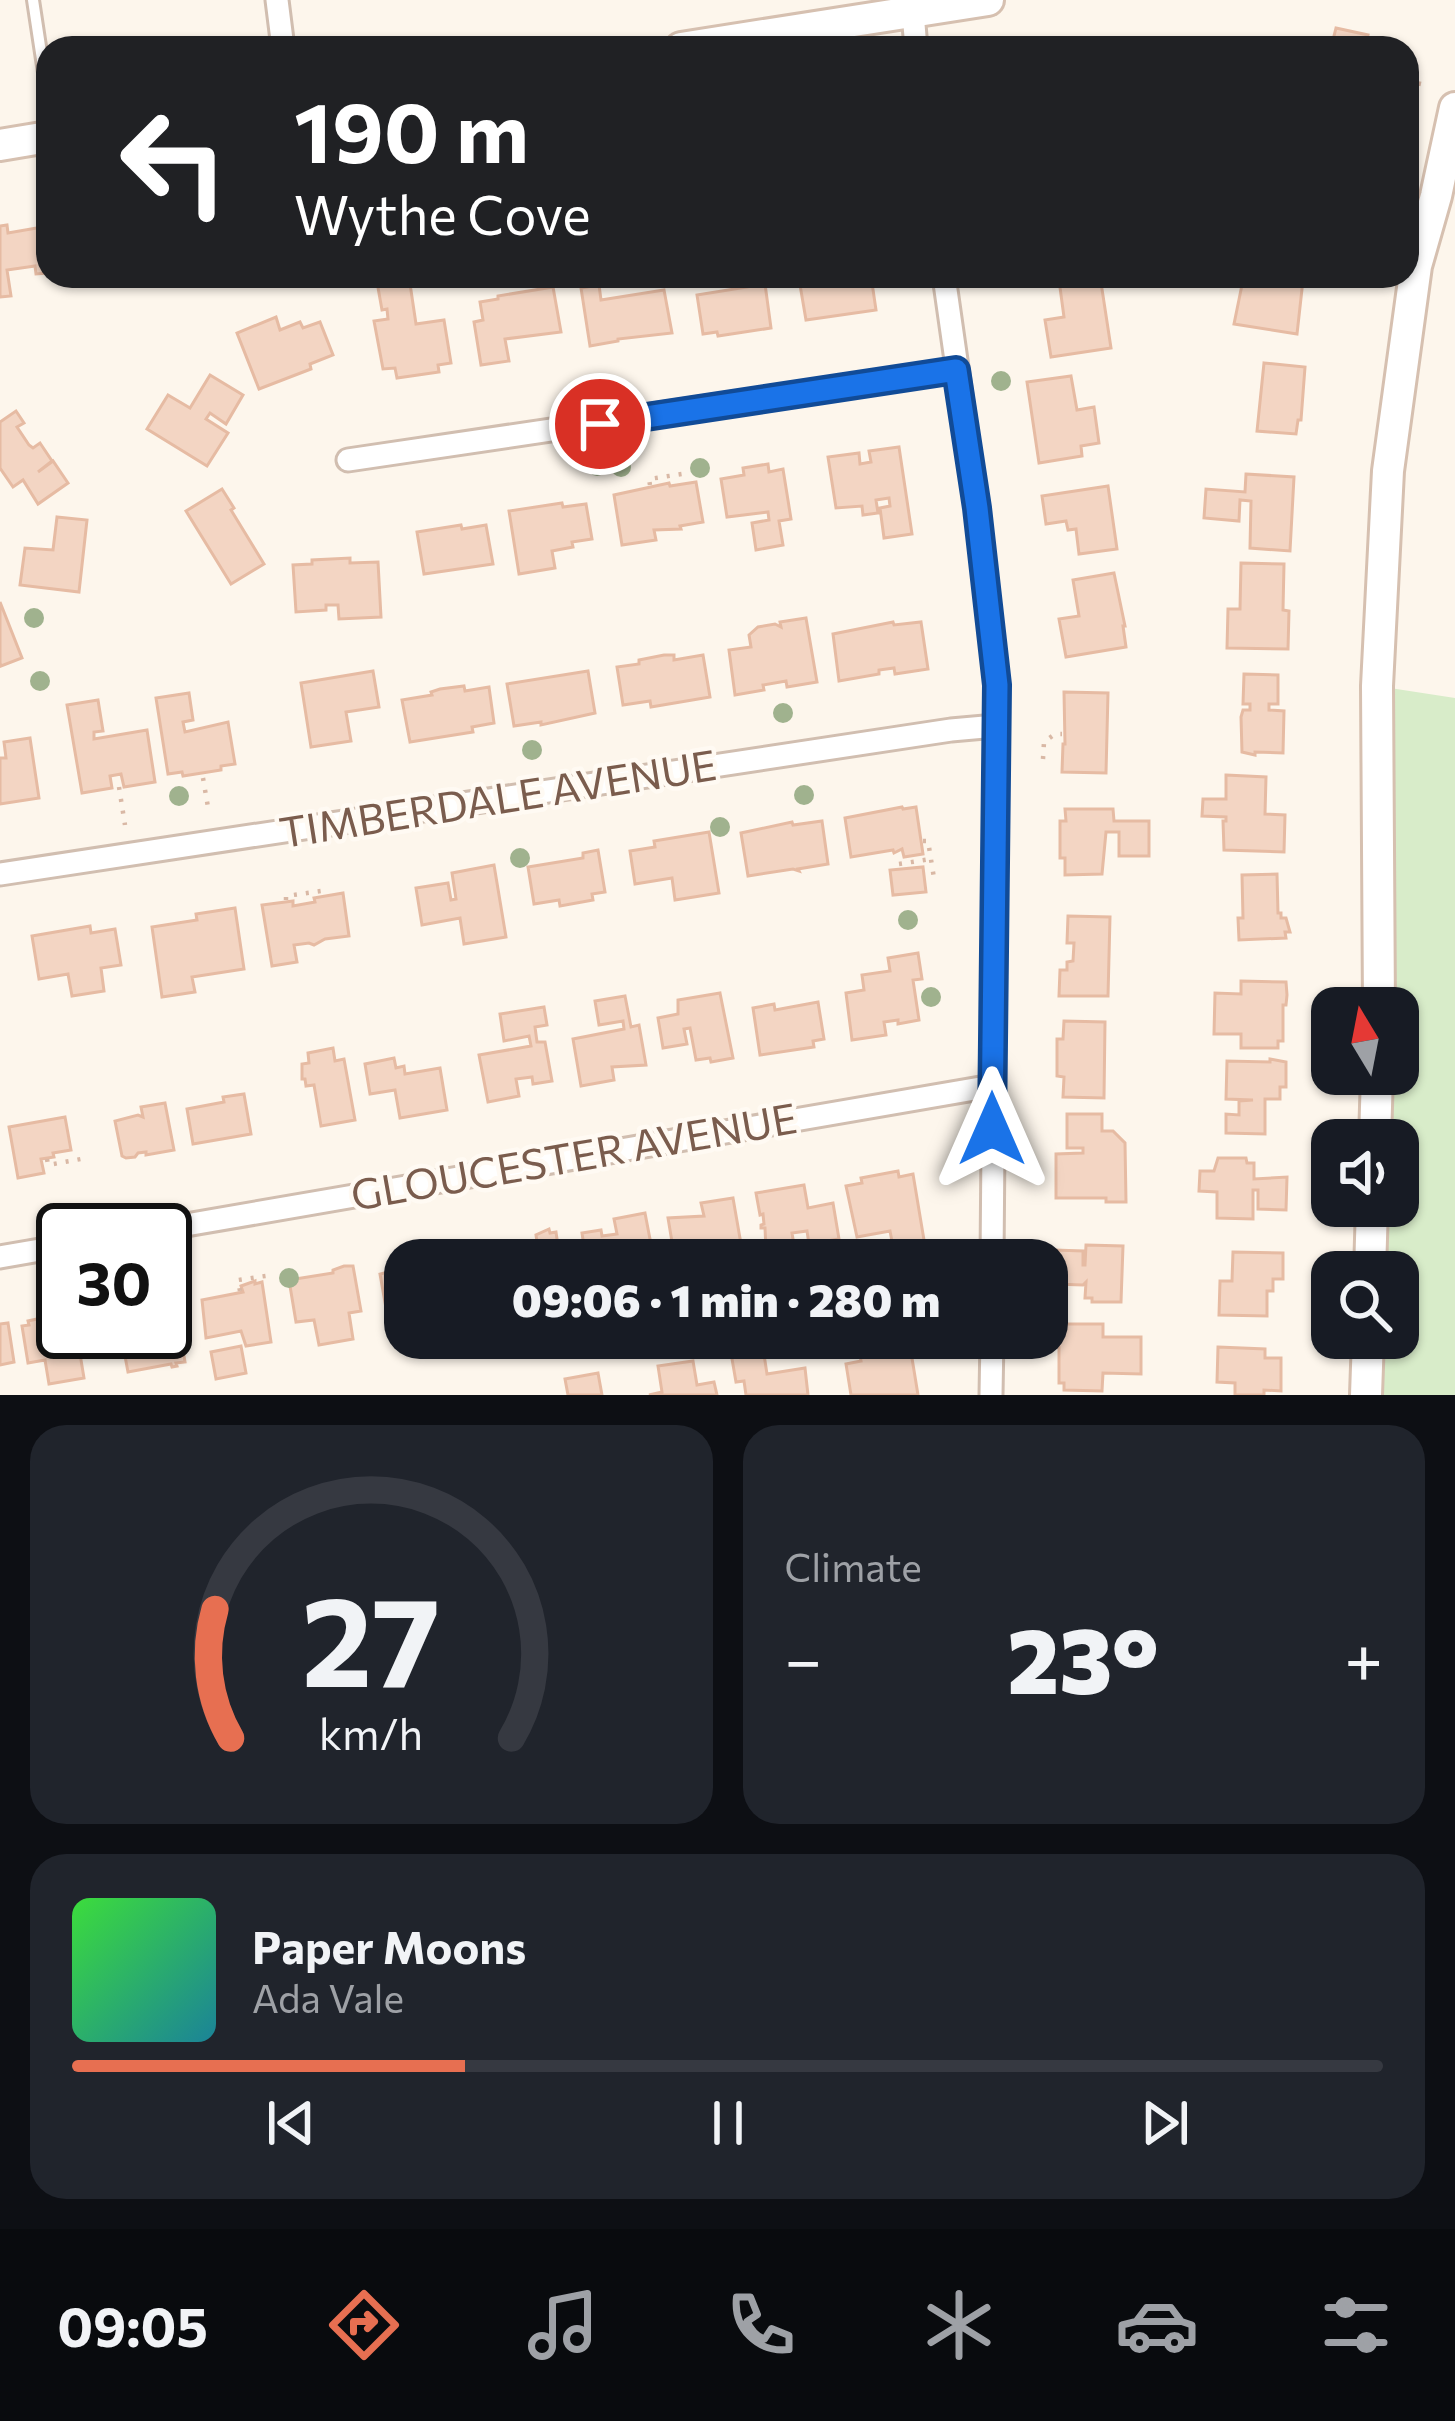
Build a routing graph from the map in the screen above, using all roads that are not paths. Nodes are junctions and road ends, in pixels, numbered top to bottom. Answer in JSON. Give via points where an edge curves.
{"nodes":[{"id":1,"x":33,"y":0,"type":"edge"},
{"id":2,"x":277,"y":0,"type":"edge"},
{"id":3,"x":988,"y":0,"type":"edge"},
{"id":4,"x":913,"y":13,"type":"junction"},
{"id":5,"x":38,"y":36,"type":"edge"},
{"id":6,"x":282,"y":36,"type":"edge"},
{"id":7,"x":761,"y":36,"type":"edge"},
{"id":8,"x":915,"y":36,"type":"edge"},
{"id":9,"x":1455,"y":108,"type":"edge"},
{"id":10,"x":36,"y":139,"type":"edge"},
{"id":11,"x":0,"y":145,"type":"edge"},
{"id":12,"x":1419,"y":256,"type":"edge"},
{"id":13,"x":946,"y":288,"type":"edge"},
{"id":14,"x":1413,"y":288,"type":"edge"},
{"id":15,"x":956,"y":370,"type":"junction"},
{"id":16,"x":348,"y":460,"type":"dead end"},
{"id":17,"x":996,"y":726,"type":"junction"},
{"id":18,"x":0,"y":874,"type":"edge"},
{"id":19,"x":1379,"y":987,"type":"edge"},
{"id":20,"x":992,"y":1085,"type":"junction"},
{"id":21,"x":192,"y":1224,"type":"edge"},
{"id":22,"x":992,"y":1239,"type":"edge"},
{"id":23,"x":36,"y":1251,"type":"edge"},
{"id":24,"x":0,"y":1257,"type":"edge"},
{"id":25,"x":992,"y":1359,"type":"edge"},
{"id":26,"x":1367,"y":1359,"type":"edge"},
{"id":27,"x":992,"y":1395,"type":"edge"},
{"id":28,"x":1366,"y":1395,"type":"edge"}],
"edges":[{"from":1,"to":5,"type":"lane"},
{"from":2,"to":6,"type":"street"},
{"from":3,"to":4,"type":"main road"},
{"from":4,"to":7,"type":"main road"},
{"from":4,"to":8,"type":"street"},
{"from":9,"to":12,"type":"main road"},
{"from":10,"to":11,"type":"main road"},
{"from":13,"to":15,"type":"street"},
{"from":14,"to":19,"type":"main road","via":[[1388,471],[1377,686]]},
{"from":15,"to":16,"type":"street"},
{"from":15,"to":17,"type":"street"},
{"from":17,"to":18,"type":"street","name":"TIMBERDALE AVENUE"},
{"from":17,"to":20,"type":"street"},
{"from":20,"to":21,"type":"street","name":"GLOUCESTER AVENUE"},
{"from":20,"to":22,"type":"street"},
{"from":23,"to":24,"type":"street"},
{"from":25,"to":27,"type":"street"},
{"from":26,"to":28,"type":"main road"}]}
